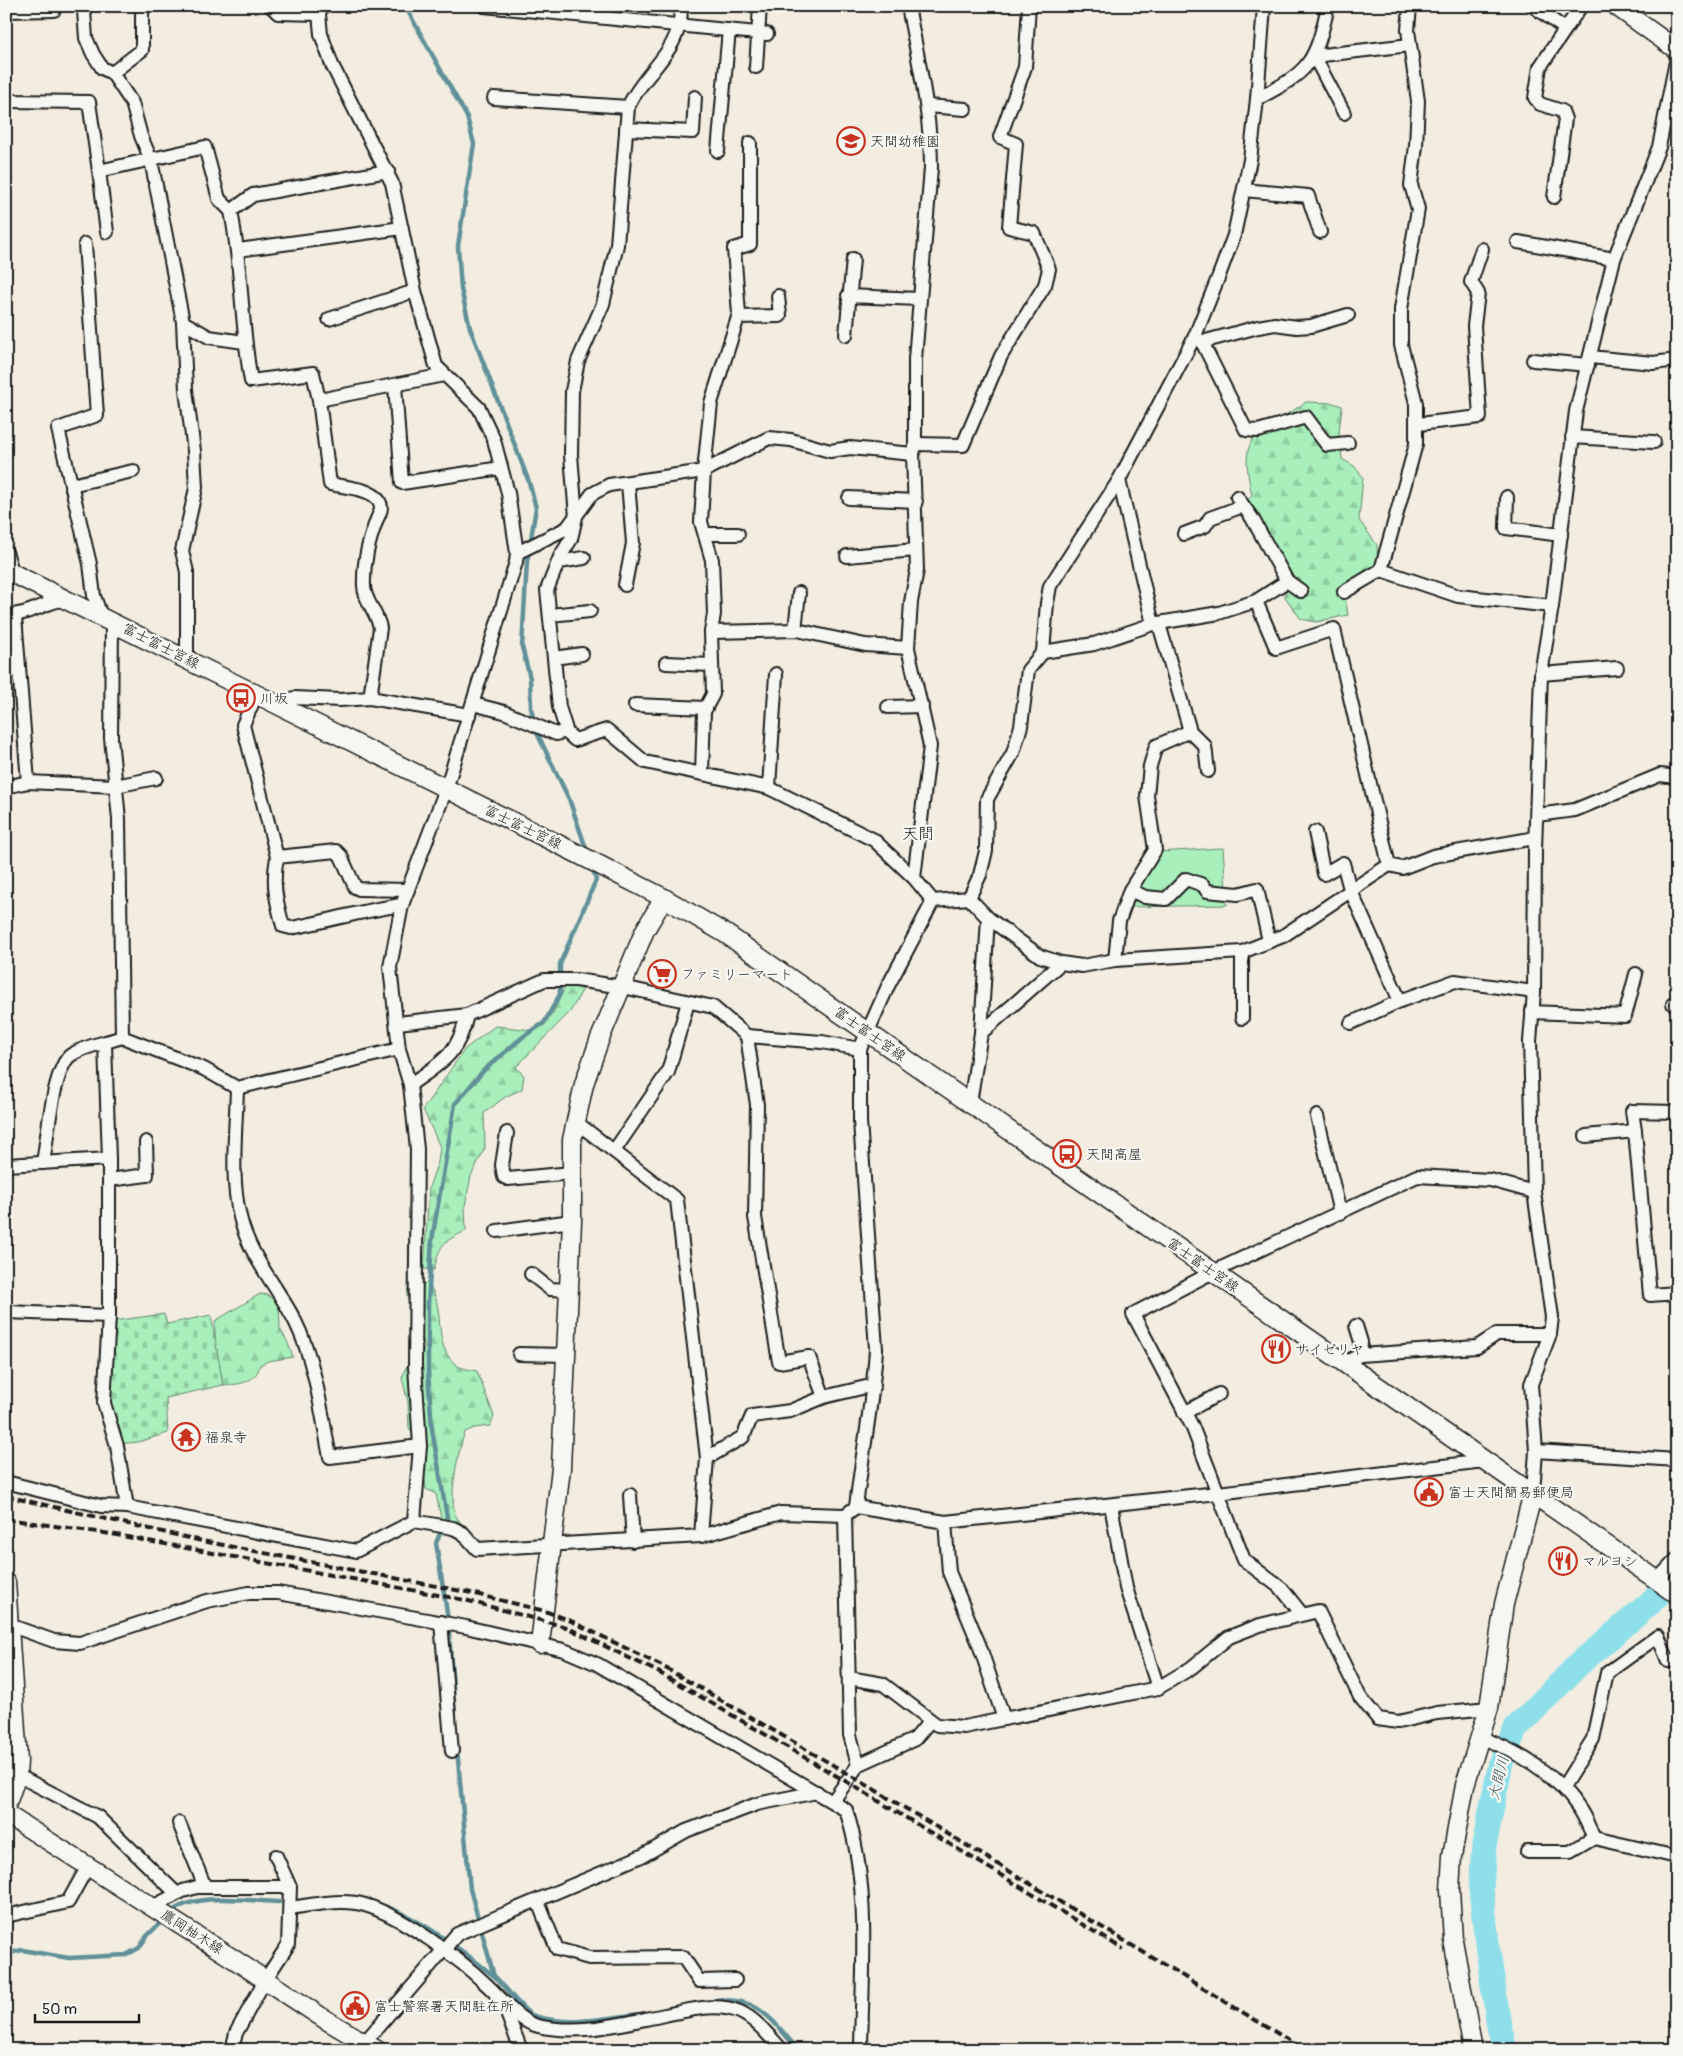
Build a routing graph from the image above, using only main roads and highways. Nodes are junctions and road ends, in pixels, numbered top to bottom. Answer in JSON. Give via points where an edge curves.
{"nodes":[{"id":1,"x":1616,"y":6,"type":"edge"},
{"id":2,"x":1677,"y":50,"type":"edge"},
{"id":3,"x":10,"y":572,"type":"edge"},
{"id":4,"x":664,"y":898,"type":"junction"},
{"id":5,"x":1532,"y":1493,"type":"junction"},
{"id":6,"x":6,"y":1582,"type":"edge"},
{"id":7,"x":1677,"y":1594,"type":"edge"},
{"id":8,"x":8,"y":1618,"type":"edge"},
{"id":9,"x":540,"y":1644,"type":"road end"},
{"id":10,"x":6,"y":1806,"type":"edge"},
{"id":11,"x":6,"y":1814,"type":"edge"},
{"id":12,"x":371,"y":2046,"type":"edge"},
{"id":13,"x":1473,"y":2050,"type":"edge"}],
"edges":[{"from":1,"to":2,"type":"main road"},
{"from":3,"to":4,"type":"main road","name":"富士富士宮線"},
{"from":4,"to":5,"type":"main road","name":"富士富士宮線","via":[[726,934]]},
{"from":4,"to":9,"type":"main road","via":[[645,930],[599,1041],[587,1075],[572,1140],[572,1221],[561,1468]]},
{"from":5,"to":7,"type":"main road","name":"富士富士宮線"},
{"from":5,"to":13,"type":"main road","via":[[1504,1604],[1489,1708],[1460,1808],[1452,1856],[1453,1940]]},
{"from":6,"to":8,"type":"main road"},
{"from":8,"to":10,"type":"main road","via":[[18,1775]]},
{"from":11,"to":12,"type":"main road","name":"鷹岡柚木線"}]}
